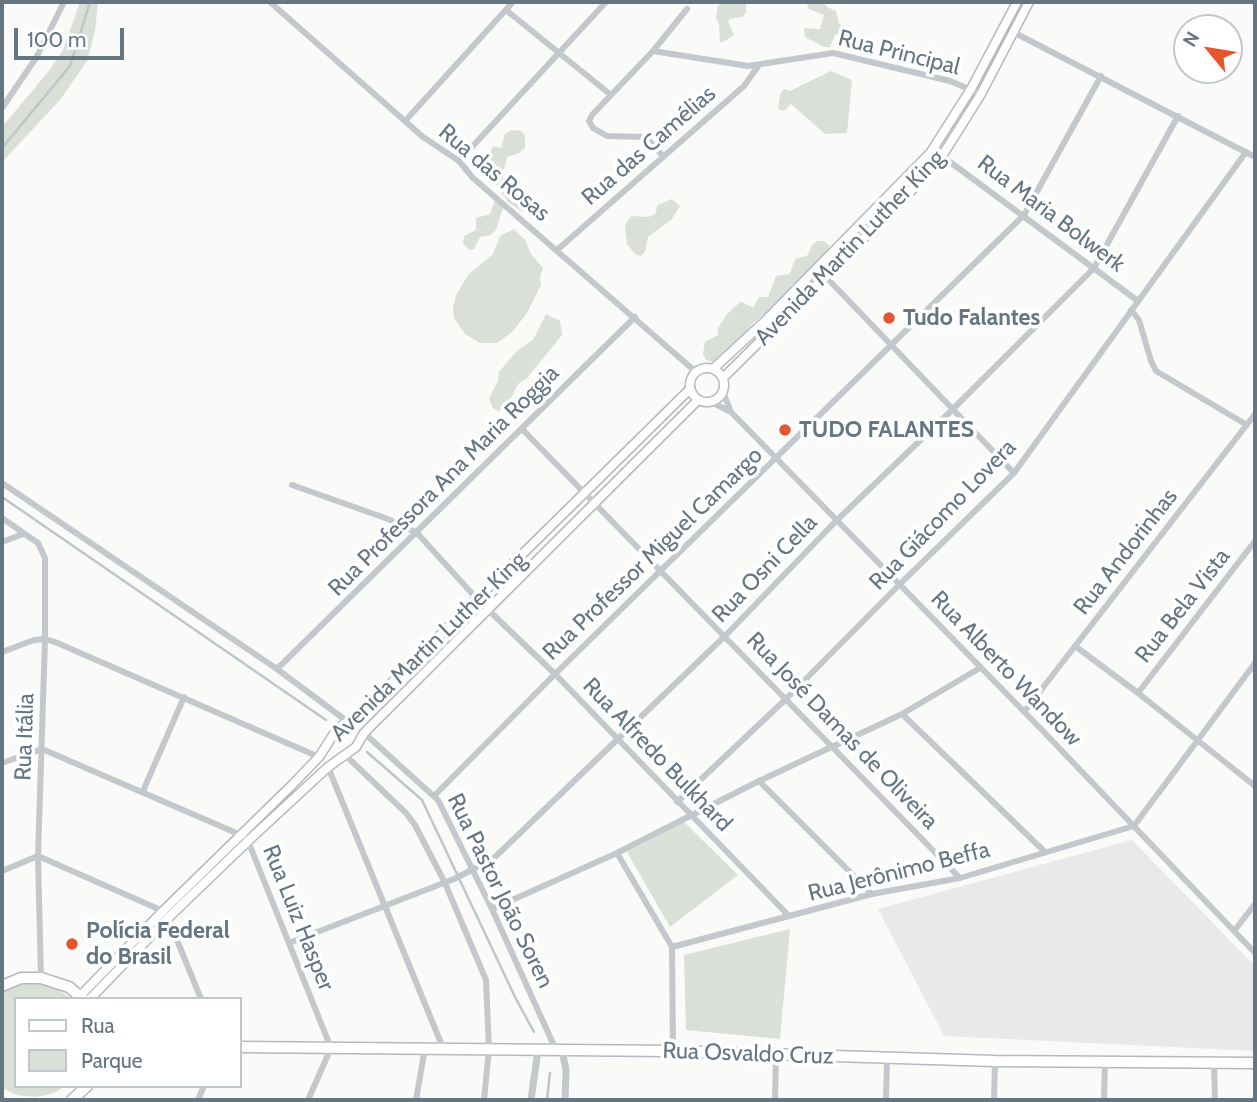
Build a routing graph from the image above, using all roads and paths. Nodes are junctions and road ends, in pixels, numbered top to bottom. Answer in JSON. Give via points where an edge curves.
{"nodes":[{"id":1,"x":64,"y":2,"type":"edge"},
{"id":2,"x":270,"y":2,"type":"edge"},
{"id":3,"x":513,"y":2,"type":"edge"},
{"id":4,"x":606,"y":2,"type":"edge"},
{"id":5,"x":1017,"y":2,"type":"edge"},
{"id":6,"x":1029,"y":2,"type":"edge"},
{"id":7,"x":687,"y":9,"type":"dead end"},
{"id":8,"x":506,"y":10,"type":"junction"},
{"id":9,"x":1013,"y":32,"type":"junction"},
{"id":10,"x":653,"y":51,"type":"junction"},
{"id":11,"x":559,"y":53,"type":"junction"},
{"id":12,"x":759,"y":65,"type":"junction"},
{"id":13,"x":1101,"y":76,"type":"junction"},
{"id":14,"x":971,"y":89,"type":"junction"},
{"id":15,"x":981,"y":94,"type":"junction"},
{"id":16,"x":611,"y":95,"type":"junction"},
{"id":17,"x":2,"y":108,"type":"edge"},
{"id":18,"x":1178,"y":116,"type":"junction"},
{"id":19,"x":406,"y":120,"type":"junction"},
{"id":20,"x":1246,"y":152,"type":"junction"},
{"id":21,"x":663,"y":156,"type":"junction"},
{"id":22,"x":942,"y":156,"type":"junction"},
{"id":23,"x":1255,"y":157,"type":"edge"},
{"id":24,"x":459,"y":161,"type":"junction"},
{"id":25,"x":903,"y":183,"type":"junction"},
{"id":26,"x":911,"y":191,"type":"junction"},
{"id":27,"x":1024,"y":215,"type":"junction"},
{"id":28,"x":558,"y":250,"type":"junction"},
{"id":29,"x":1094,"y":268,"type":"junction"},
{"id":30,"x":825,"y":276,"type":"junction"},
{"id":31,"x":1138,"y":301,"type":"junction"},
{"id":32,"x":1131,"y":310,"type":"junction"},
{"id":33,"x":635,"y":317,"type":"junction"},
{"id":34,"x":893,"y":345,"type":"junction"},
{"id":35,"x":713,"y":369,"type":"junction"},
{"id":36,"x":696,"y":372,"type":"junction"},
{"id":37,"x":723,"y":378,"type":"junction"},
{"id":38,"x":690,"y":388,"type":"junction"},
{"id":39,"x":723,"y":392,"type":"junction"},
{"id":40,"x":698,"y":400,"type":"junction"},
{"id":41,"x":711,"y":402,"type":"junction"},
{"id":42,"x":953,"y":409,"type":"junction"},
{"id":43,"x":731,"y":412,"type":"junction"},
{"id":44,"x":1255,"y":414,"type":"edge"},
{"id":45,"x":1251,"y":424,"type":"edge"},
{"id":46,"x":522,"y":429,"type":"junction"},
{"id":47,"x":775,"y":459,"type":"junction"},
{"id":48,"x":1014,"y":473,"type":"junction"},
{"id":49,"x":2,"y":483,"type":"edge"},
{"id":50,"x":292,"y":485,"type":"dead end"},
{"id":51,"x":585,"y":493,"type":"junction"},
{"id":52,"x":594,"y":502,"type":"junction"},
{"id":53,"x":2,"y":518,"type":"edge"},
{"id":54,"x":836,"y":521,"type":"junction"},
{"id":55,"x":417,"y":533,"type":"junction"},
{"id":56,"x":23,"y":534,"type":"junction"},
{"id":57,"x":1255,"y":541,"type":"edge"},
{"id":58,"x":2,"y":542,"type":"edge"},
{"id":59,"x":662,"y":570,"type":"junction"},
{"id":60,"x":899,"y":585,"type":"junction"},
{"id":61,"x":478,"y":600,"type":"junction"},
{"id":62,"x":487,"y":609,"type":"junction"},
{"id":63,"x":726,"y":635,"type":"junction"},
{"id":64,"x":45,"y":639,"type":"junction"},
{"id":65,"x":1075,"y":646,"type":"junction"},
{"id":66,"x":2,"y":652,"type":"edge"},
{"id":67,"x":411,"y":664,"type":"junction"},
{"id":68,"x":1254,"y":667,"type":"edge"},
{"id":69,"x":980,"y":668,"type":"junction"},
{"id":70,"x":277,"y":669,"type":"junction"},
{"id":71,"x":555,"y":674,"type":"junction"},
{"id":72,"x":421,"y":675,"type":"junction"},
{"id":73,"x":1138,"y":693,"type":"junction"},
{"id":74,"x":184,"y":697,"type":"junction"},
{"id":75,"x":788,"y":698,"type":"junction"},
{"id":76,"x":1024,"y":712,"type":"junction"},
{"id":77,"x":902,"y":713,"type":"junction"},
{"id":78,"x":348,"y":722,"type":"junction"},
{"id":79,"x":364,"y":733,"type":"junction"},
{"id":80,"x":1196,"y":739,"type":"junction"},
{"id":81,"x":617,"y":740,"type":"junction"},
{"id":82,"x":331,"y":741,"type":"junction"},
{"id":83,"x":833,"y":746,"type":"junction"},
{"id":84,"x":42,"y":749,"type":"junction"},
{"id":85,"x":344,"y":754,"type":"junction"},
{"id":86,"x":319,"y":757,"type":"junction"},
{"id":87,"x":2,"y":764,"type":"edge"},
{"id":88,"x":328,"y":767,"type":"junction"},
{"id":89,"x":759,"y":781,"type":"junction"},
{"id":90,"x":291,"y":786,"type":"junction"},
{"id":91,"x":1255,"y":786,"type":"edge"},
{"id":92,"x":143,"y":791,"type":"junction"},
{"id":93,"x":299,"y":793,"type":"junction"},
{"id":94,"x":435,"y":795,"type":"junction"},
{"id":95,"x":677,"y":802,"type":"junction"},
{"id":96,"x":690,"y":815,"type":"junction"},
{"id":97,"x":1134,"y":826,"type":"junction"},
{"id":98,"x":245,"y":838,"type":"junction"},
{"id":99,"x":1045,"y":852,"type":"junction"},
{"id":100,"x":617,"y":853,"type":"junction"},
{"id":101,"x":38,"y":856,"type":"junction"},
{"id":102,"x":2,"y":871,"type":"edge"},
{"id":103,"x":470,"y":872,"type":"junction"},
{"id":104,"x":960,"y":878,"type":"junction"},
{"id":105,"x":445,"y":883,"type":"junction"},
{"id":106,"x":872,"y":894,"type":"junction"},
{"id":107,"x":1255,"y":904,"type":"edge"},
{"id":108,"x":385,"y":906,"type":"junction"},
{"id":109,"x":492,"y":909,"type":"junction"},
{"id":110,"x":166,"y":914,"type":"junction"},
{"id":111,"x":789,"y":916,"type":"junction"},
{"id":112,"x":1234,"y":931,"type":"junction"},
{"id":113,"x":289,"y":943,"type":"junction"},
{"id":114,"x":672,"y":947,"type":"junction"},
{"id":115,"x":1255,"y":953,"type":"edge"},
{"id":116,"x":41,"y":978,"type":"junction"},
{"id":117,"x":2,"y":986,"type":"edge"},
{"id":118,"x":83,"y":997,"type":"edge"},
{"id":119,"x":86,"y":997,"type":"edge"},
{"id":120,"x":200,"y":997,"type":"edge"},
{"id":121,"x":242,"y":1046,"type":"edge"},
{"id":122,"x":331,"y":1048,"type":"junction"},
{"id":123,"x":425,"y":1048,"type":"junction"},
{"id":124,"x":443,"y":1048,"type":"junction"},
{"id":125,"x":489,"y":1049,"type":"junction"},
{"id":126,"x":538,"y":1049,"type":"junction"},
{"id":127,"x":559,"y":1050,"type":"junction"},
{"id":128,"x":673,"y":1051,"type":"junction"},
{"id":129,"x":776,"y":1054,"type":"junction"},
{"id":130,"x":887,"y":1058,"type":"junction"},
{"id":131,"x":995,"y":1061,"type":"junction"},
{"id":132,"x":1105,"y":1061,"type":"junction"},
{"id":133,"x":1214,"y":1062,"type":"junction"},
{"id":134,"x":1255,"y":1063,"type":"edge"},
{"id":135,"x":85,"y":1093,"type":"edge"},
{"id":136,"x":72,"y":1100,"type":"edge"},
{"id":137,"x":308,"y":1100,"type":"edge"},
{"id":138,"x":416,"y":1100,"type":"edge"},
{"id":139,"x":484,"y":1100,"type":"edge"},
{"id":140,"x":531,"y":1100,"type":"edge"},
{"id":141,"x":565,"y":1100,"type":"edge"},
{"id":142,"x":775,"y":1100,"type":"edge"},
{"id":143,"x":886,"y":1100,"type":"edge"},
{"id":144,"x":994,"y":1100,"type":"edge"},
{"id":145,"x":1104,"y":1100,"type":"edge"},
{"id":146,"x":1215,"y":1100,"type":"edge"}],
"edges":[{"from":1,"to":17,"type":"street","via":[[36,58]]},
{"from":2,"to":19,"type":"street","name":"Rua das Rosas"},
{"from":3,"to":8,"type":"street"},
{"from":4,"to":11,"type":"street"},
{"from":5,"to":14,"type":"main road","name":"Avenida Martin Luther King"},
{"from":6,"to":9,"type":"main road","name":"Avenida Martin Luther King"},
{"from":7,"to":10,"type":"street"},
{"from":8,"to":11,"type":"street"},
{"from":8,"to":19,"type":"street"},
{"from":9,"to":13,"type":"street"},
{"from":9,"to":15,"type":"main road","name":"Avenida Martin Luther King"},
{"from":10,"to":12,"type":"street","name":"Rua Principal"},
{"from":10,"to":16,"type":"street"},
{"from":11,"to":16,"type":"street"},
{"from":11,"to":24,"type":"street"},
{"from":12,"to":14,"type":"street","name":"Rua Principal","via":[[833,52]]},
{"from":12,"to":21,"type":"street","name":"Rua das Camélias","via":[[744,86]]},
{"from":13,"to":18,"type":"street"},
{"from":13,"to":27,"type":"street","name":"Rua Professor Miguel Camargo"},
{"from":14,"to":15,"type":"street","name":"Rua Principal"},
{"from":14,"to":25,"type":"main road","name":"Avenida Martin Luther King","via":[[931,152]]},
{"from":15,"to":22,"type":"main road","name":"Avenida Martin Luther King"},
{"from":16,"to":21,"type":"street","via":[[592,115],[593,128],[607,136],[646,137]]},
{"from":18,"to":20,"type":"street"},
{"from":18,"to":29,"type":"street","name":"Rua Osni Cella"},
{"from":19,"to":24,"type":"street","name":"Rua das Rosas"},
{"from":20,"to":23,"type":"street"},
{"from":20,"to":31,"type":"street","name":"Rua Giácomo Lovera"},
{"from":21,"to":28,"type":"street","name":"Rua das Camélias"},
{"from":22,"to":26,"type":"main road","name":"Avenida Martin Luther King"},
{"from":22,"to":27,"type":"street","name":"Rua Maria Bolwerk"},
{"from":24,"to":28,"type":"street","name":"Rua das Rosas"},
{"from":25,"to":26,"type":"main road"},
{"from":25,"to":35,"type":"main road","name":"Avenida Martin Luther King"},
{"from":26,"to":30,"type":"main road","name":"Avenida Martin Luther King"},
{"from":27,"to":29,"type":"street","name":"Rua Maria Bolwerk"},
{"from":27,"to":34,"type":"street","name":"Rua Professor Miguel Camargo"},
{"from":28,"to":33,"type":"street","name":"Rua das Rosas"},
{"from":29,"to":31,"type":"street","name":"Rua Maria Bolwerk"},
{"from":29,"to":42,"type":"street","name":"Rua Osni Cella"},
{"from":30,"to":34,"type":"street"},
{"from":30,"to":37,"type":"main road","name":"Avenida Martin Luther King"},
{"from":31,"to":32,"type":"street","name":"Rua Giácomo Lovera"},
{"from":32,"to":45,"type":"street","via":[[1139,320],[1156,371]]},
{"from":32,"to":48,"type":"street","name":"Rua Giácomo Lovera"},
{"from":33,"to":36,"type":"street","name":"Rua das Rosas"},
{"from":33,"to":46,"type":"street","name":"Rua Professora Ana Maria Roggia"},
{"from":34,"to":42,"type":"street"},
{"from":34,"to":47,"type":"street","name":"Rua Professor Miguel Camargo"},
{"from":35,"to":36,"type":"main road"},
{"from":35,"to":37,"type":"main road"},
{"from":36,"to":38,"type":"main road"},
{"from":37,"to":39,"type":"main road"},
{"from":38,"to":40,"type":"main road"},
{"from":38,"to":51,"type":"main road","name":"Avenida Martin Luther King"},
{"from":39,"to":41,"type":"main road"},
{"from":39,"to":43,"type":"street","name":"Rua Alberto Wandow"},
{"from":40,"to":41,"type":"main road"},
{"from":40,"to":52,"type":"main road","name":"Avenida Martin Luther King"},
{"from":41,"to":43,"type":"street","name":"Rua Alberto Wandow"},
{"from":42,"to":48,"type":"street"},
{"from":42,"to":54,"type":"street","name":"Rua Osni Cella"},
{"from":43,"to":47,"type":"street","name":"Rua Alberto Wandow"},
{"from":44,"to":45,"type":"street","name":"Rua Andorinhas"},
{"from":45,"to":65,"type":"street","name":"Rua Andorinhas"},
{"from":46,"to":51,"type":"street","name":"Rua José Damas de Oliveira"},
{"from":46,"to":55,"type":"street","name":"Rua Professora Ana Maria Roggia"},
{"from":47,"to":54,"type":"street","name":"Rua Alberto Wandow"},
{"from":47,"to":59,"type":"street","name":"Rua Professor Miguel Camargo"},
{"from":48,"to":60,"type":"street","name":"Rua Giácomo Lovera"},
{"from":49,"to":70,"type":"street"},
{"from":50,"to":55,"type":"street","name":"Rua Alfredo Bulkhard"},
{"from":51,"to":52,"type":"street","name":"Rua José Damas de Oliveira"},
{"from":51,"to":61,"type":"main road","name":"Avenida Martin Luther King"},
{"from":52,"to":59,"type":"street","name":"Rua José Damas de Oliveira"},
{"from":52,"to":62,"type":"main road","name":"Avenida Martin Luther King"},
{"from":53,"to":56,"type":"street","name":"Rua Itália"},
{"from":54,"to":60,"type":"street","name":"Rua Alberto Wandow"},
{"from":54,"to":63,"type":"street","name":"Rua Osni Cella"},
{"from":55,"to":61,"type":"street","name":"Rua Alfredo Bulkhard"},
{"from":55,"to":70,"type":"street","name":"Rua Professora Ana Maria Roggia"},
{"from":56,"to":58,"type":"street"},
{"from":56,"to":64,"type":"street","name":"Rua Itália","via":[[38,543],[45,558]]},
{"from":57,"to":73,"type":"street","name":"Rua Bela Vista"},
{"from":59,"to":63,"type":"street","name":"Rua José Damas de Oliveira"},
{"from":59,"to":71,"type":"street","name":"Rua Professor Miguel Camargo"},
{"from":60,"to":69,"type":"street","name":"Rua Alberto Wandow"},
{"from":60,"to":75,"type":"street","name":"Rua Giácomo Lovera"},
{"from":61,"to":62,"type":"street","name":"Rua Alfredo Bulkhard"},
{"from":61,"to":67,"type":"main road","name":"Avenida Martin Luther King"},
{"from":62,"to":71,"type":"street","name":"Rua Alfredo Bulkhard"},
{"from":62,"to":72,"type":"main road","name":"Avenida Martin Luther King"},
{"from":63,"to":75,"type":"street","name":"Rua José Damas de Oliveira"},
{"from":63,"to":81,"type":"street","name":"Rua Osni Cella"},
{"from":64,"to":66,"type":"street"},
{"from":64,"to":74,"type":"street"},
{"from":64,"to":84,"type":"street","name":"Rua Itália"},
{"from":65,"to":73,"type":"street"},
{"from":65,"to":76,"type":"street","name":"Rua Andorinhas"},
{"from":67,"to":72,"type":"main road"},
{"from":67,"to":78,"type":"main road","name":"Avenida Martin Luther King"},
{"from":68,"to":80,"type":"street"},
{"from":69,"to":76,"type":"street","name":"Rua Alberto Wandow"},
{"from":69,"to":77,"type":"street"},
{"from":70,"to":78,"type":"street"},
{"from":71,"to":81,"type":"street","name":"Rua Alfredo Bulkhard"},
{"from":71,"to":94,"type":"street","name":"Rua Professor Miguel Camargo"},
{"from":72,"to":79,"type":"main road","name":"Avenida Martin Luther King"},
{"from":73,"to":80,"type":"street"},
{"from":74,"to":86,"type":"street"},
{"from":74,"to":92,"type":"street"},
{"from":75,"to":83,"type":"street","name":"Rua José Damas de Oliveira"},
{"from":75,"to":95,"type":"street","name":"Rua Giácomo Lovera"},
{"from":76,"to":97,"type":"street","name":"Rua Alberto Wandow"},
{"from":77,"to":83,"type":"street"},
{"from":77,"to":99,"type":"street"},
{"from":78,"to":79,"type":"main road"},
{"from":78,"to":82,"type":"main road","name":"Avenida Martin Luther King","via":[[337,729]]},
{"from":79,"to":85,"type":"main road","name":"Avenida Martin Luther King","via":[[356,747]]},
{"from":79,"to":94,"type":"street","name":"Rua Pastor João Soren"},
{"from":80,"to":91,"type":"street"},
{"from":80,"to":97,"type":"street"},
{"from":81,"to":95,"type":"street","name":"Rua Alfredo Bulkhard"},
{"from":81,"to":103,"type":"street","name":"Rua Osni Cella","via":[[493,859]]},
{"from":82,"to":85,"type":"main road"},
{"from":82,"to":86,"type":"main road","name":"Avenida Martin Luther King"},
{"from":83,"to":89,"type":"street"},
{"from":83,"to":104,"type":"street","name":"Rua José Damas de Oliveira"},
{"from":84,"to":87,"type":"street"},
{"from":84,"to":92,"type":"street","name":"Rua Luiz Hasper"},
{"from":84,"to":101,"type":"street","name":"Rua Itália"},
{"from":85,"to":88,"type":"main road","name":"Avenida Martin Luther King"},
{"from":85,"to":105,"type":"street","name":"Rua Pastor João Soren","via":[[406,813]]},
{"from":86,"to":90,"type":"main road","name":"Avenida Martin Luther King"},
{"from":88,"to":93,"type":"main road","name":"Avenida Martin Luther King"},
{"from":88,"to":108,"type":"street"},
{"from":89,"to":96,"type":"street"},
{"from":89,"to":106,"type":"street"},
{"from":90,"to":93,"type":"main road"},
{"from":90,"to":98,"type":"main road","name":"Avenida Martin Luther King"},
{"from":92,"to":98,"type":"street","name":"Rua Luiz Hasper"},
{"from":93,"to":98,"type":"main road","name":"Avenida Martin Luther King"},
{"from":94,"to":103,"type":"street","name":"Rua Pastor João Soren"},
{"from":95,"to":96,"type":"street","name":"Rua Alfredo Bulkhard"},
{"from":96,"to":100,"type":"street"},
{"from":96,"to":111,"type":"street","name":"Rua Alfredo Bulkhard"},
{"from":97,"to":99,"type":"street","name":"Rua Jerônimo Beffa"},
{"from":97,"to":112,"type":"street","name":"Rua Alberto Wandow"},
{"from":98,"to":110,"type":"main road","name":"Avenida Martin Luther King"},
{"from":98,"to":113,"type":"street","name":"Rua Luiz Hasper"},
{"from":99,"to":104,"type":"street","name":"Rua Jerônimo Beffa"},
{"from":100,"to":109,"type":"street"},
{"from":100,"to":114,"type":"street"},
{"from":101,"to":102,"type":"street"},
{"from":101,"to":110,"type":"street"},
{"from":101,"to":116,"type":"street","name":"Rua Itália"},
{"from":103,"to":105,"type":"street","name":"Rua Osni Cella"},
{"from":103,"to":109,"type":"street","name":"Rua Pastor João Soren"},
{"from":104,"to":106,"type":"street","name":"Rua Jerônimo Beffa"},
{"from":105,"to":108,"type":"street","name":"Rua Osni Cella"},
{"from":105,"to":125,"type":"street","name":"Rua Pastor João Soren","via":[[486,980]]},
{"from":106,"to":111,"type":"street","name":"Rua Jerônimo Beffa"},
{"from":107,"to":112,"type":"street"},
{"from":108,"to":113,"type":"street","name":"Rua Osni Cella"},
{"from":108,"to":124,"type":"street"},
{"from":109,"to":127,"type":"street","name":"Rua Pastor João Soren"},
{"from":110,"to":119,"type":"main road","name":"Avenida Martin Luther King"},
{"from":110,"to":120,"type":"street"},
{"from":111,"to":114,"type":"street","name":"Rua Jerônimo Beffa"},
{"from":112,"to":115,"type":"street","name":"Rua Alberto Wandow"},
{"from":113,"to":122,"type":"street","name":"Rua Luiz Hasper"},
{"from":114,"to":128,"type":"street"},
{"from":116,"to":117,"type":"highway","via":[[22,978]]},
{"from":116,"to":118,"type":"highway"},
{"from":121,"to":122,"type":"highway","name":"Rua Osvaldo Cruz"},
{"from":122,"to":123,"type":"highway","name":"Rua Osvaldo Cruz"},
{"from":122,"to":137,"type":"street"},
{"from":123,"to":124,"type":"highway","name":"Rua Osvaldo Cruz"},
{"from":123,"to":138,"type":"street"},
{"from":124,"to":125,"type":"highway","name":"Rua Osvaldo Cruz"},
{"from":125,"to":126,"type":"highway","name":"Rua Osvaldo Cruz"},
{"from":125,"to":139,"type":"street","name":"Rua Pastor João Soren"},
{"from":126,"to":127,"type":"highway","name":"Rua Osvaldo Cruz"},
{"from":126,"to":140,"type":"street"},
{"from":127,"to":128,"type":"highway","name":"Rua Osvaldo Cruz"},
{"from":127,"to":141,"type":"street","via":[[566,1070]]},
{"from":128,"to":129,"type":"highway","name":"Rua Osvaldo Cruz"},
{"from":129,"to":130,"type":"highway","name":"Rua Osvaldo Cruz"},
{"from":129,"to":142,"type":"street"},
{"from":130,"to":131,"type":"highway","name":"Rua Osvaldo Cruz"},
{"from":130,"to":143,"type":"street"},
{"from":131,"to":132,"type":"highway","name":"Rua Osvaldo Cruz"},
{"from":131,"to":144,"type":"street"},
{"from":132,"to":133,"type":"highway","name":"Rua Osvaldo Cruz"},
{"from":132,"to":145,"type":"street"},
{"from":133,"to":134,"type":"highway","name":"Rua Osvaldo Cruz"},
{"from":133,"to":146,"type":"street"},
{"from":135,"to":136,"type":"highway"}]}
